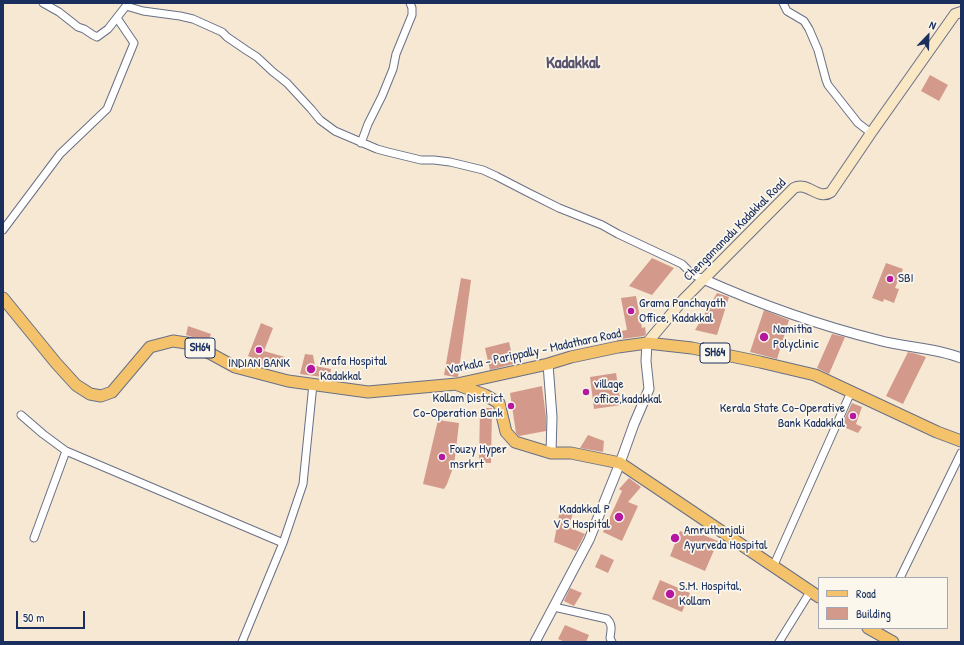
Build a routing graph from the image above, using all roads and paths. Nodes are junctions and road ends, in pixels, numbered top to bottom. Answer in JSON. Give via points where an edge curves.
{"nodes":[{"id":1,"x":43,"y":3,"type":"edge"},
{"id":2,"x":410,"y":3,"type":"edge"},
{"id":3,"x":783,"y":3,"type":"edge"},
{"id":4,"x":961,"y":12,"type":"edge"},
{"id":5,"x":117,"y":18,"type":"junction"},
{"id":6,"x":871,"y":133,"type":"junction"},
{"id":7,"x":361,"y":143,"type":"junction"},
{"id":8,"x":3,"y":230,"type":"edge"},
{"id":9,"x":703,"y":280,"type":"junction"},
{"id":10,"x":3,"y":298,"type":"edge"},
{"id":11,"x":647,"y":343,"type":"junction"},
{"id":12,"x":961,"y":358,"type":"edge"},
{"id":13,"x":548,"y":364,"type":"junction"},
{"id":14,"x":313,"y":384,"type":"junction"},
{"id":15,"x":457,"y":384,"type":"junction"},
{"id":16,"x":851,"y":392,"type":"junction"},
{"id":17,"x":22,"y":415,"type":"dead end"},
{"id":18,"x":961,"y":441,"type":"edge"},
{"id":19,"x":66,"y":451,"type":"junction"},
{"id":20,"x":551,"y":453,"type":"junction"},
{"id":21,"x":961,"y":453,"type":"edge"},
{"id":22,"x":620,"y":463,"type":"junction"},
{"id":23,"x":34,"y":538,"type":"dead end"},
{"id":24,"x":283,"y":543,"type":"junction"},
{"id":25,"x":773,"y":567,"type":"junction"},
{"id":26,"x":900,"y":577,"type":"edge"},
{"id":27,"x":815,"y":595,"type":"edge"},
{"id":28,"x":554,"y":607,"type":"junction"},
{"id":29,"x":873,"y":629,"type":"edge"},
{"id":30,"x":242,"y":642,"type":"edge"},
{"id":31,"x":535,"y":642,"type":"edge"},
{"id":32,"x":612,"y":642,"type":"edge"},
{"id":33,"x":778,"y":642,"type":"edge"},
{"id":34,"x":893,"y":642,"type":"edge"}],
"edges":[{"from":1,"to":5,"type":"street","via":[[78,27],[97,36],[108,29]]},
{"from":2,"to":7,"type":"street","via":[[412,15],[396,54],[393,69]]},
{"from":3,"to":6,"type":"street","via":[[787,11],[804,21],[809,29],[828,85],[858,123]]},
{"from":4,"to":6,"type":"main road","name":"Chengamanadu Kadakkal Road","via":[[955,14]]},
{"from":5,"to":7,"type":"street","via":[[126,6],[193,19],[222,32],[287,83],[320,120],[335,132]]},
{"from":5,"to":8,"type":"street","via":[[134,43],[107,109],[60,154]]},
{"from":6,"to":9,"type":"main road","name":"Chengamanadu Kadakkal Road","via":[[831,192],[822,194],[803,186],[794,188]]},
{"from":7,"to":9,"type":"street","via":[[421,160],[450,162],[483,170],[682,264]]},
{"from":9,"to":11,"type":"main road","name":"Chengamanadu Kadakkal Road","via":[[682,300]]},
{"from":9,"to":12,"type":"street","via":[[831,327],[897,345],[934,350]]},
{"from":10,"to":14,"type":"main road","name":"Varkala - Parippally - Madathara Road","number":"SH64","via":[[56,363],[76,385],[90,394],[101,396],[112,392],[150,347],[173,340],[193,344],[235,367],[288,381]]},
{"from":11,"to":13,"type":"main road","name":"Varkala - Parippally - Madathara Road","number":"SH64","via":[[594,352]]},
{"from":11,"to":16,"type":"main road","name":"Varkala - Parippally - Madathara Road","number":"SH64","via":[[692,348],[760,362],[814,375]]},
{"from":11,"to":22,"type":"street","via":[[649,389]]},
{"from":13,"to":15,"type":"main road","name":"Varkala - Parippally - Madathara Road","number":"SH64"},
{"from":13,"to":20,"type":"street","via":[[552,417]]},
{"from":14,"to":15,"type":"main road","name":"Varkala - Parippally - Madathara Road","number":"SH64","via":[[368,392]]},
{"from":14,"to":24,"type":"street","via":[[303,484]]},
{"from":15,"to":20,"type":"main road","via":[[499,403],[506,432],[515,442]]},
{"from":16,"to":18,"type":"main road","name":"Varkala - Parippally - Madathara Road","number":"SH64"},
{"from":16,"to":25,"type":"street"},
{"from":17,"to":19,"type":"street"},
{"from":19,"to":23,"type":"street"},
{"from":19,"to":24,"type":"street"},
{"from":20,"to":22,"type":"main road","via":[[571,453]]},
{"from":21,"to":26,"type":"street"},
{"from":22,"to":25,"type":"main road"},
{"from":22,"to":28,"type":"street","via":[[589,540]]},
{"from":24,"to":30,"type":"street"},
{"from":25,"to":27,"type":"main road"},
{"from":27,"to":33,"type":"street"},
{"from":28,"to":31,"type":"street"},
{"from":28,"to":32,"type":"street","via":[[608,619],[611,623]]},
{"from":29,"to":34,"type":"main road"}]}
